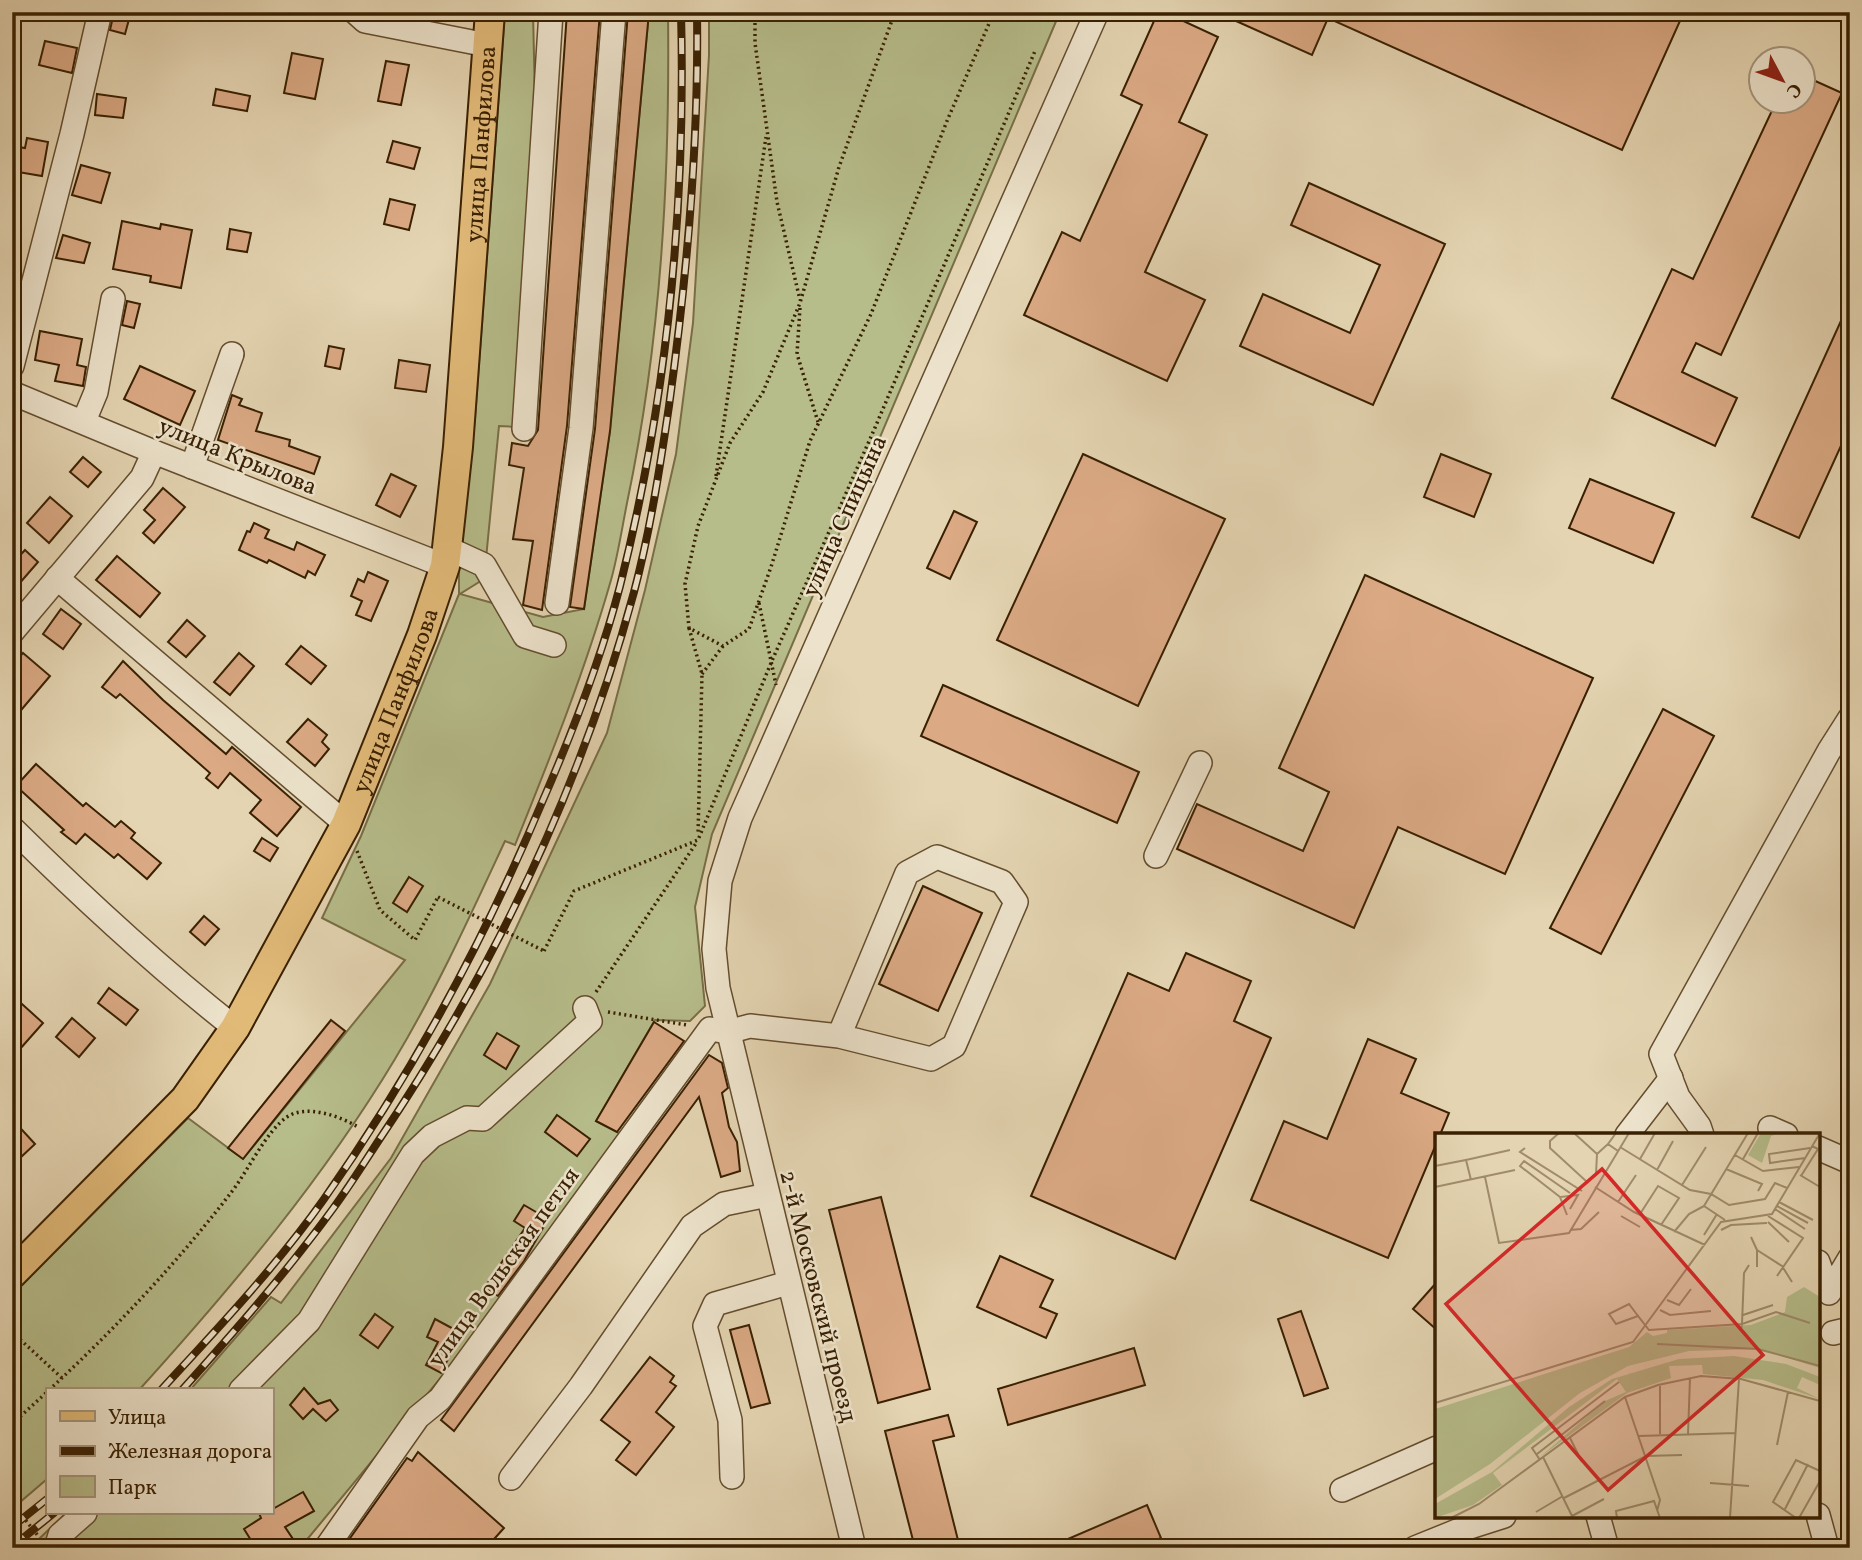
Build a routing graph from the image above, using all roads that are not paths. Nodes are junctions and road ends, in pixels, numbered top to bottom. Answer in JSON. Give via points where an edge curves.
{"nodes":[{"id":1,"x":100,"y":12,"type":"edge"},
{"id":2,"x":355,"y":12,"type":"edge"},
{"id":3,"x":490,"y":12,"type":"edge"},
{"id":4,"x":551,"y":12,"type":"edge"},
{"id":5,"x":614,"y":12,"type":"edge"},
{"id":6,"x":1097,"y":12,"type":"edge"},
{"id":7,"x":487,"y":46,"type":"junction"},
{"id":8,"x":113,"y":299,"type":"dead end"},
{"id":9,"x":232,"y":354,"type":"dead end"},
{"id":10,"x":12,"y":366,"type":"edge"},
{"id":11,"x":12,"y":393,"type":"edge"},
{"id":12,"x":84,"y":421,"type":"junction"},
{"id":13,"x":524,"y":429,"type":"dead end"},
{"id":14,"x":154,"y":452,"type":"junction"},
{"id":15,"x":192,"y":467,"type":"junction"},
{"id":16,"x":446,"y":557,"type":"junction"},
{"id":17,"x":57,"y":578,"type":"junction"},
{"id":18,"x":557,"y":603,"type":"dead end"},
{"id":19,"x":12,"y":632,"type":"edge"},
{"id":20,"x":554,"y":645,"type":"dead end"},
{"id":21,"x":1850,"y":718,"type":"edge"},
{"id":22,"x":1200,"y":763,"type":"dead end"},
{"id":23,"x":346,"y":824,"type":"junction"},
{"id":24,"x":12,"y":828,"type":"edge"},
{"id":25,"x":1156,"y":856,"type":"dead end"},
{"id":26,"x":585,"y":1008,"type":"road end"},
{"id":27,"x":235,"y":1028,"type":"junction"},
{"id":28,"x":719,"y":1030,"type":"junction"},
{"id":29,"x":839,"y":1036,"type":"junction"},
{"id":30,"x":734,"y":1057,"type":"joint"},
{"id":31,"x":1671,"y":1077,"type":"junction"},
{"id":32,"x":1629,"y":1133,"type":"edge"},
{"id":33,"x":1701,"y":1133,"type":"edge"},
{"id":34,"x":1820,"y":1149,"type":"edge"},
{"id":35,"x":1850,"y":1162,"type":"edge"},
{"id":36,"x":767,"y":1195,"type":"junction"},
{"id":37,"x":1847,"y":1266,"type":"edge"},
{"id":38,"x":1820,"y":1268,"type":"edge"},
{"id":39,"x":12,"y":1275,"type":"edge"},
{"id":40,"x":788,"y":1283,"type":"junction"},
{"id":41,"x":243,"y":1388,"type":"edge"},
{"id":42,"x":1435,"y":1449,"type":"edge"},
{"id":43,"x":732,"y":1477,"type":"dead end"},
{"id":44,"x":511,"y":1478,"type":"dead end"},
{"id":45,"x":1342,"y":1490,"type":"dead end"},
{"id":46,"x":84,"y":1514,"type":"edge"},
{"id":47,"x":1498,"y":1518,"type":"edge"},
{"id":48,"x":1598,"y":1518,"type":"edge"},
{"id":49,"x":1819,"y":1518,"type":"edge"},
{"id":50,"x":56,"y":1548,"type":"edge"},
{"id":51,"x":326,"y":1548,"type":"edge"},
{"id":52,"x":854,"y":1548,"type":"edge"},
{"id":53,"x":1415,"y":1548,"type":"edge"},
{"id":54,"x":1606,"y":1548,"type":"edge"},
{"id":55,"x":1827,"y":1548,"type":"edge"}],
"edges":[{"from":1,"to":10,"type":"street"},
{"from":2,"to":7,"type":"street","via":[[365,21]]},
{"from":3,"to":7,"type":"main road","name":"улица Панфилова"},
{"from":4,"to":13,"type":"street"},
{"from":5,"to":18,"type":"street","via":[[581,428]]},
{"from":6,"to":28,"type":"street","name":"улица Спицына","via":[[740,818],[720,881],[714,949]]},
{"from":7,"to":16,"type":"main road","name":"улица Панфилова"},
{"from":8,"to":12,"type":"street","via":[[96,392]]},
{"from":9,"to":15,"type":"street"},
{"from":11,"to":12,"type":"street","name":"улица Крылова"},
{"from":12,"to":14,"type":"street","name":"улица Крылова"},
{"from":14,"to":15,"type":"street","name":"улица Крылова"},
{"from":14,"to":17,"type":"street","via":[[142,478]]},
{"from":15,"to":16,"type":"street","name":"улица Крылова"},
{"from":16,"to":20,"type":"street","name":"улица Крылова","via":[[484,565],[525,636]]},
{"from":16,"to":23,"type":"main road","name":"улица Панфилова","via":[[422,635]]},
{"from":17,"to":19,"type":"street"},
{"from":17,"to":23,"type":"street"},
{"from":21,"to":31,"type":"street","via":[[1661,1054]]},
{"from":22,"to":25,"type":"street"},
{"from":23,"to":27,"type":"main road","name":"улица Панфилова"},
{"from":24,"to":27,"type":"street","via":[[87,903]]},
{"from":26,"to":41,"type":"street","via":[[590,1021],[483,1119],[467,1118],[432,1136],[413,1154],[309,1321]]},
{"from":27,"to":39,"type":"main road","name":"улица Панфилова","via":[[184,1098]]},
{"from":28,"to":29,"type":"street","via":[[750,1026]]},
{"from":28,"to":30,"type":"street","name":"улица Спицына"},
{"from":28,"to":51,"type":"street","name":"улица Вольская петля","via":[[440,1399],[418,1417]]},
{"from":29,"to":29,"type":"street","via":[[931,1059],[954,1046],[1016,902],[1002,882],[937,857],[907,873]]},
{"from":30,"to":36,"type":"street","name":"2-й Московский проезд"},
{"from":31,"to":32,"type":"street"},
{"from":31,"to":33,"type":"street"},
{"from":34,"to":35,"type":"street"},
{"from":36,"to":40,"type":"street","name":"2-й Московский проезд"},
{"from":36,"to":44,"type":"street","via":[[724,1203],[692,1226]]},
{"from":37,"to":38,"type":"street","via":[[1829,1293]]},
{"from":40,"to":43,"type":"street","via":[[715,1304],[705,1326],[730,1420]]},
{"from":40,"to":52,"type":"street","name":"2-й Московский проезд"},
{"from":42,"to":45,"type":"street"},
{"from":46,"to":50,"type":"street","via":[[60,1535]]},
{"from":47,"to":53,"type":"street"},
{"from":48,"to":54,"type":"street"},
{"from":49,"to":55,"type":"street"}]}
